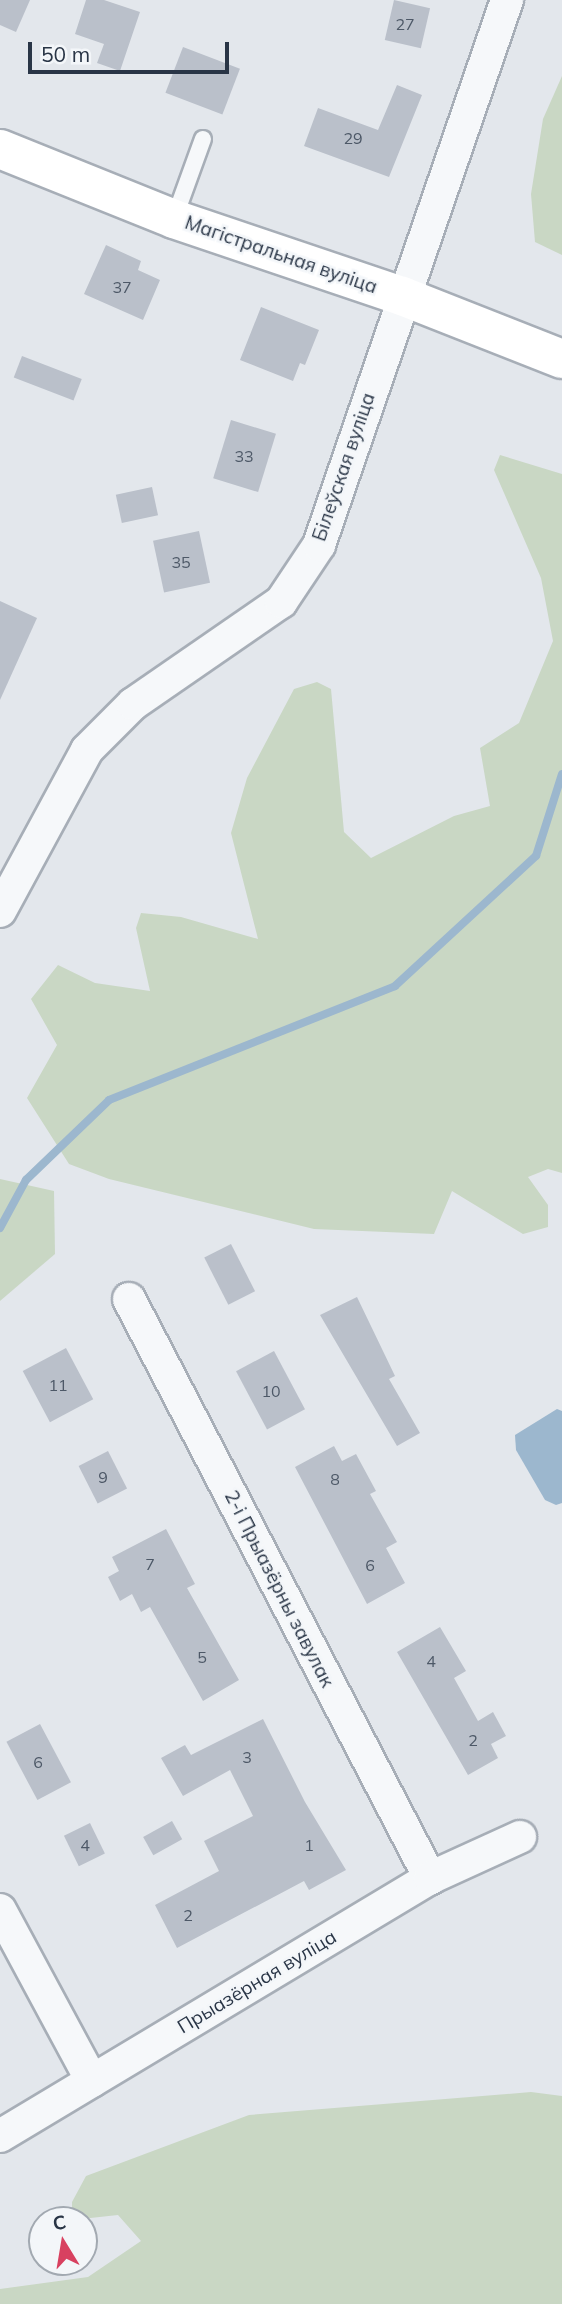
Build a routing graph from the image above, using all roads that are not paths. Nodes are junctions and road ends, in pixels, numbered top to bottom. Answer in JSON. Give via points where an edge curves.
{"nodes":[{"id":1,"x":508,"y":0,"type":"edge"},
{"id":2,"x":203,"y":139,"type":"dead end"},
{"id":3,"x":0,"y":149,"type":"edge"},
{"id":4,"x":174,"y":219,"type":"junction"},
{"id":5,"x":402,"y":296,"type":"junction"},
{"id":6,"x":562,"y":359,"type":"edge"},
{"id":7,"x":0,"y":911,"type":"edge"},
{"id":8,"x":129,"y":1299,"type":"dead end"},
{"id":9,"x":520,"y":1837,"type":"dead end"},
{"id":10,"x":430,"y":1878,"type":"junction"},
{"id":11,"x":0,"y":1910,"type":"edge"},
{"id":12,"x":92,"y":2081,"type":"junction"},
{"id":13,"x":0,"y":2137,"type":"edge"}],
"edges":[{"from":1,"to":5,"type":"street","name":"Білеўская вуліца"},
{"from":2,"to":4,"type":"lane"},
{"from":3,"to":4,"type":"street","name":"Магістральная вуліца"},
{"from":4,"to":5,"type":"street","name":"Магістральная вуліца"},
{"from":5,"to":6,"type":"street","name":"Магістральная вуліца"},
{"from":5,"to":7,"type":"street","name":"Білеўская вуліца","via":[[318,545],[289,591],[281,602],[133,704],[87,750]]},
{"from":8,"to":10,"type":"street","name":"2-і Прыазёрны завулак"},
{"from":9,"to":10,"type":"street","name":"Прыазёрная вуліца"},
{"from":10,"to":12,"type":"street","name":"Прыазёрная вуліца"},
{"from":11,"to":12,"type":"street"},
{"from":12,"to":13,"type":"street","name":"Прыазёрная вуліца"}]}
